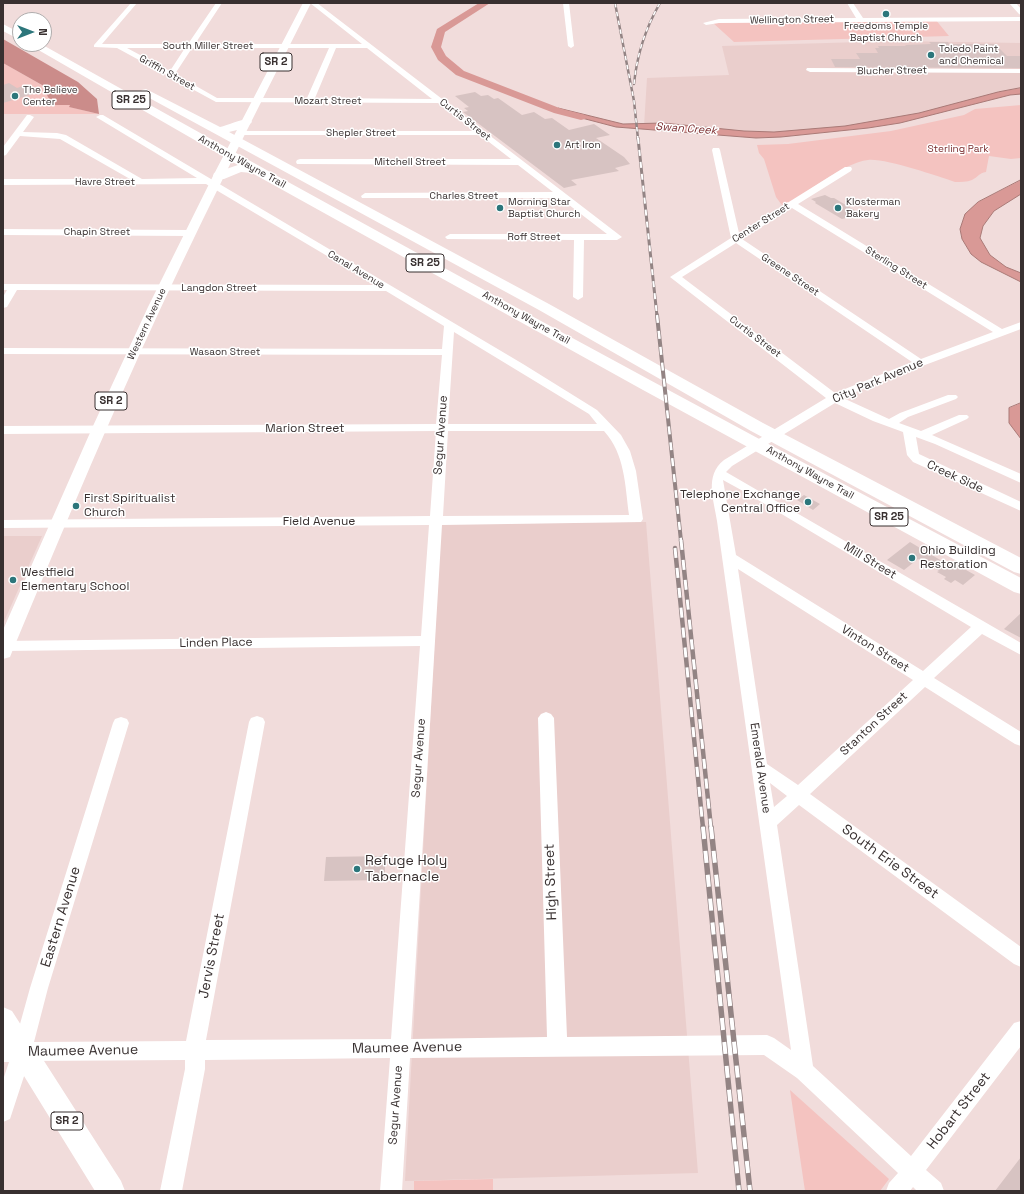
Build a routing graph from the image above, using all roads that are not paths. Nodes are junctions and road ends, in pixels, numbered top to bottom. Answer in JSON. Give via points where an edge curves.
{"nodes":[{"id":1,"x":134,"y":3,"type":"edge"},
{"id":2,"x":219,"y":3,"type":"edge"},
{"id":3,"x":307,"y":3,"type":"edge"},
{"id":4,"x":313,"y":3,"type":"edge"},
{"id":5,"x":566,"y":3,"type":"edge"},
{"id":6,"x":850,"y":3,"type":"edge"},
{"id":7,"x":1012,"y":3,"type":"edge"},
{"id":8,"x":1021,"y":13,"type":"edge"},
{"id":9,"x":3,"y":17,"type":"edge"},
{"id":10,"x":860,"y":19,"type":"junction"},
{"id":11,"x":1021,"y":19,"type":"edge"},
{"id":12,"x":12,"y":22,"type":"edge"},
{"id":13,"x":706,"y":23,"type":"dead end"},
{"id":14,"x":3,"y":27,"type":"edge"},
{"id":15,"x":12,"y":32,"type":"edge"},
{"id":16,"x":118,"y":46,"type":"junction"},
{"id":17,"x":190,"y":46,"type":"junction"},
{"id":18,"x":285,"y":46,"type":"junction"},
{"id":19,"x":333,"y":46,"type":"junction"},
{"id":20,"x":369,"y":46,"type":"junction"},
{"id":21,"x":571,"y":46,"type":"dead end"},
{"id":22,"x":47,"y":52,"type":"edge"},
{"id":23,"x":810,"y":70,"type":"dead end"},
{"id":24,"x":1021,"y":71,"type":"edge"},
{"id":25,"x":171,"y":75,"type":"junction"},
{"id":26,"x":135,"y":85,"type":"dead end"},
{"id":27,"x":216,"y":100,"type":"joint"},
{"id":28,"x":257,"y":101,"type":"junction"},
{"id":29,"x":310,"y":101,"type":"junction"},
{"id":30,"x":441,"y":101,"type":"junction"},
{"id":31,"x":100,"y":117,"type":"dead end"},
{"id":32,"x":30,"y":118,"type":"dead end"},
{"id":33,"x":246,"y":122,"type":"junction"},
{"id":34,"x":218,"y":131,"type":"junction"},
{"id":35,"x":482,"y":133,"type":"junction"},
{"id":36,"x":17,"y":136,"type":"junction"},
{"id":37,"x":239,"y":137,"type":"junction"},
{"id":38,"x":3,"y":138,"type":"edge"},
{"id":39,"x":716,"y":150,"type":"dead end"},
{"id":40,"x":3,"y":152,"type":"edge"},
{"id":41,"x":230,"y":155,"type":"junction"},
{"id":42,"x":300,"y":162,"type":"dead end"},
{"id":43,"x":520,"y":162,"type":"junction"},
{"id":44,"x":254,"y":169,"type":"junction"},
{"id":45,"x":848,"y":169,"type":"dead end"},
{"id":46,"x":213,"y":181,"type":"junction"},
{"id":47,"x":3,"y":182,"type":"edge"},
{"id":48,"x":141,"y":182,"type":"junction"},
{"id":49,"x":365,"y":196,"type":"dead end"},
{"id":50,"x":563,"y":196,"type":"junction"},
{"id":51,"x":791,"y":204,"type":"junction"},
{"id":52,"x":3,"y":232,"type":"edge"},
{"id":53,"x":190,"y":233,"type":"junction"},
{"id":54,"x":450,"y":237,"type":"dead end"},
{"id":55,"x":579,"y":237,"type":"junction"},
{"id":56,"x":617,"y":237,"type":"joint"},
{"id":57,"x":736,"y":239,"type":"junction"},
{"id":58,"x":675,"y":277,"type":"joint"},
{"id":59,"x":3,"y":287,"type":"edge"},
{"id":60,"x":14,"y":287,"type":"junction"},
{"id":61,"x":164,"y":288,"type":"junction"},
{"id":62,"x":387,"y":288,"type":"junction"},
{"id":63,"x":578,"y":297,"type":"dead end"},
{"id":64,"x":3,"y":305,"type":"edge"},
{"id":65,"x":449,"y":325,"type":"junction"},
{"id":66,"x":1021,"y":325,"type":"edge"},
{"id":67,"x":1000,"y":332,"type":"junction"},
{"id":68,"x":3,"y":351,"type":"edge"},
{"id":69,"x":133,"y":352,"type":"junction"},
{"id":70,"x":446,"y":352,"type":"junction"},
{"id":71,"x":920,"y":363,"type":"junction"},
{"id":72,"x":952,"y":397,"type":"dead end"},
{"id":73,"x":834,"y":398,"type":"junction"},
{"id":74,"x":964,"y":417,"type":"dead end"},
{"id":75,"x":889,"y":424,"type":"junction"},
{"id":76,"x":608,"y":427,"type":"junction"},
{"id":77,"x":442,"y":429,"type":"junction"},
{"id":78,"x":3,"y":430,"type":"edge"},
{"id":79,"x":98,"y":430,"type":"junction"},
{"id":80,"x":915,"y":433,"type":"junction"},
{"id":81,"x":766,"y":441,"type":"junction"},
{"id":82,"x":721,"y":470,"type":"junction"},
{"id":83,"x":1021,"y":480,"type":"edge"},
{"id":84,"x":1021,"y":508,"type":"edge"},
{"id":85,"x":636,"y":519,"type":"joint"},
{"id":86,"x":435,"y":521,"type":"junction"},
{"id":87,"x":3,"y":524,"type":"edge"},
{"id":88,"x":58,"y":524,"type":"junction"},
{"id":89,"x":730,"y":558,"type":"junction"},
{"id":90,"x":1021,"y":567,"type":"edge"},
{"id":91,"x":1021,"y":587,"type":"edge"},
{"id":92,"x":981,"y":626,"type":"junction"},
{"id":93,"x":427,"y":641,"type":"junction"},
{"id":94,"x":4,"y":649,"type":"edge"},
{"id":95,"x":1021,"y":650,"type":"edge"},
{"id":96,"x":923,"y":679,"type":"junction"},
{"id":97,"x":546,"y":718,"type":"dead end"},
{"id":98,"x":258,"y":722,"type":"dead end"},
{"id":99,"x":121,"y":723,"type":"dead end"},
{"id":100,"x":1021,"y":740,"type":"edge"},
{"id":101,"x":760,"y":767,"type":"junction"},
{"id":102,"x":798,"y":795,"type":"junction"},
{"id":103,"x":768,"y":823,"type":"junction"},
{"id":104,"x":1021,"y":958,"type":"edge"},
{"id":105,"x":3,"y":1020,"type":"edge"},
{"id":106,"x":1021,"y":1030,"type":"edge"},
{"id":107,"x":557,"y":1046,"type":"junction"},
{"id":108,"x":400,"y":1048,"type":"junction"},
{"id":109,"x":196,"y":1050,"type":"junction"},
{"id":110,"x":13,"y":1052,"type":"edge"},
{"id":111,"x":804,"y":1071,"type":"junction"},
{"id":112,"x":3,"y":1112,"type":"edge"},
{"id":113,"x":912,"y":1172,"type":"junction"},
{"id":114,"x":111,"y":1191,"type":"edge"},
{"id":115,"x":171,"y":1191,"type":"edge"},
{"id":116,"x":391,"y":1191,"type":"edge"},
{"id":117,"x":897,"y":1191,"type":"edge"},
{"id":118,"x":933,"y":1191,"type":"edge"}],
"edges":[{"from":1,"to":16,"type":"street","name":"South Miller Street","via":[[96,46]]},
{"from":2,"to":17,"type":"street"},
{"from":3,"to":18,"type":"main road","name":"Western Avenue","number":"SR 2"},
{"from":4,"to":20,"type":"street","name":"Curtis Street"},
{"from":5,"to":21,"type":"street"},
{"from":6,"to":10,"type":"street"},
{"from":7,"to":8,"type":"street"},
{"from":9,"to":12,"type":"highway"},
{"from":10,"to":11,"type":"street","name":"Wellington Street"},
{"from":10,"to":13,"type":"street","name":"Wellington Street"},
{"from":14,"to":15,"type":"highway"},
{"from":16,"to":17,"type":"street","name":"South Miller Street"},
{"from":16,"to":25,"type":"street","name":"Griffin Street"},
{"from":17,"to":18,"type":"street","name":"South Miller Street"},
{"from":17,"to":25,"type":"street"},
{"from":18,"to":19,"type":"street","name":"South Miller Street"},
{"from":18,"to":28,"type":"main road","name":"Western Avenue","number":"SR 2"},
{"from":19,"to":20,"type":"street","name":"South Miller Street"},
{"from":19,"to":29,"type":"street"},
{"from":20,"to":30,"type":"street","name":"Curtis Street"},
{"from":22,"to":41,"type":"highway","name":"Anthony Wayne Trail","number":"SR 25"},
{"from":23,"to":24,"type":"street","name":"Blucher Street"},
{"from":25,"to":27,"type":"street","name":"Griffin Street"},
{"from":26,"to":34,"type":"highway","name":"Anthony Wayne Trail","number":"SR 25"},
{"from":27,"to":28,"type":"street","name":"Mozart Street"},
{"from":28,"to":29,"type":"street","name":"Mozart Street"},
{"from":28,"to":33,"type":"main road","name":"Western Avenue","number":"SR 2"},
{"from":29,"to":30,"type":"street","name":"Mozart Street"},
{"from":30,"to":35,"type":"street","name":"Curtis Street"},
{"from":31,"to":46,"type":"street","name":"Canal Avenue"},
{"from":32,"to":36,"type":"street"},
{"from":33,"to":34,"type":"highway"},
{"from":33,"to":37,"type":"main road","name":"Western Avenue","number":"SR 2"},
{"from":34,"to":37,"type":"highway","name":"Anthony Wayne Trail","number":"SR 25"},
{"from":35,"to":37,"type":"street","name":"Shepler Street"},
{"from":35,"to":43,"type":"street","name":"Curtis Street"},
{"from":36,"to":38,"type":"street"},
{"from":36,"to":40,"type":"street"},
{"from":36,"to":48,"type":"street","via":[[63,137]]},
{"from":37,"to":41,"type":"main road","name":"Western Avenue","number":"SR 2"},
{"from":37,"to":81,"type":"highway","name":"Anthony Wayne Trail","number":"SR 25","via":[[704,398]]},
{"from":39,"to":57,"type":"street"},
{"from":41,"to":44,"type":"highway","name":"Anthony Wayne Trail","number":"SR 25"},
{"from":41,"to":46,"type":"main road","name":"Western Avenue","number":"SR 2"},
{"from":42,"to":43,"type":"street","name":"Mitchell Street"},
{"from":43,"to":50,"type":"street","name":"Curtis Street"},
{"from":44,"to":46,"type":"highway","via":[[240,168]]},
{"from":44,"to":81,"type":"highway","name":"Anthony Wayne Trail","number":"SR 25","via":[[703,416]]},
{"from":45,"to":51,"type":"street","name":"Center Street"},
{"from":46,"to":48,"type":"street","name":"Havre Street"},
{"from":46,"to":53,"type":"main road","name":"Western Avenue","number":"SR 2"},
{"from":46,"to":62,"type":"street","name":"Canal Avenue"},
{"from":47,"to":48,"type":"street","name":"Havre Street"},
{"from":49,"to":50,"type":"street","name":"Charles Street"},
{"from":50,"to":56,"type":"street","name":"Curtis Street"},
{"from":51,"to":57,"type":"street","name":"Center Street"},
{"from":51,"to":67,"type":"street","name":"Sterling Street"},
{"from":52,"to":53,"type":"street","name":"Chapin Street"},
{"from":53,"to":61,"type":"main road","name":"Western Avenue","number":"SR 2"},
{"from":54,"to":55,"type":"street","name":"Roff Street"},
{"from":55,"to":56,"type":"street","name":"Roff Street"},
{"from":55,"to":63,"type":"street"},
{"from":57,"to":58,"type":"street","name":"Center Street"},
{"from":57,"to":71,"type":"street","name":"Greene Street"},
{"from":58,"to":73,"type":"street","name":"Curtis Street"},
{"from":59,"to":60,"type":"street","name":"Langdon Street"},
{"from":60,"to":61,"type":"street","name":"Langdon Street"},
{"from":60,"to":64,"type":"street"},
{"from":61,"to":62,"type":"street","name":"Langdon Street"},
{"from":61,"to":69,"type":"main road","name":"Western Avenue","number":"SR 2"},
{"from":62,"to":65,"type":"street","name":"Canal Avenue"},
{"from":65,"to":70,"type":"street","name":"Segur Avenue"},
{"from":65,"to":76,"type":"street","name":"Canal Avenue","via":[[584,406]]},
{"from":66,"to":67,"type":"street","name":"City Park Avenue"},
{"from":67,"to":71,"type":"street","name":"City Park Avenue"},
{"from":68,"to":69,"type":"street","name":"Wasaon Street"},
{"from":69,"to":70,"type":"street","name":"Wasaon Street"},
{"from":69,"to":79,"type":"main road","name":"Western Avenue","number":"SR 2"},
{"from":70,"to":77,"type":"street","name":"Segur Avenue"},
{"from":71,"to":73,"type":"street","name":"City Park Avenue"},
{"from":72,"to":75,"type":"street","via":[[904,415]]},
{"from":73,"to":75,"type":"street"},
{"from":73,"to":81,"type":"street","name":"City Park Avenue"},
{"from":74,"to":80,"type":"street"},
{"from":75,"to":80,"type":"street"},
{"from":76,"to":77,"type":"street","name":"Marion Street"},
{"from":76,"to":85,"type":"street","name":"Canal Avenue","via":[[624,451],[630,471]]},
{"from":77,"to":79,"type":"street","name":"Marion Street"},
{"from":77,"to":86,"type":"street","name":"Segur Avenue"},
{"from":78,"to":79,"type":"street","name":"Marion Street"},
{"from":79,"to":88,"type":"main road","name":"Western Avenue","number":"SR 2"},
{"from":80,"to":83,"type":"street","via":[[939,441]]},
{"from":80,"to":84,"type":"street","name":"Creek Side","via":[[912,455],[916,459]]},
{"from":81,"to":82,"type":"street","name":"City Park Avenue"},
{"from":81,"to":90,"type":"highway","name":"Anthony Wayne Trail","number":"SR 25"},
{"from":81,"to":91,"type":"highway","name":"Anthony Wayne Trail","number":"SR 25"},
{"from":82,"to":89,"type":"street","name":"Emerald Avenue","via":[[717,482]]},
{"from":82,"to":92,"type":"street","name":"Mill Street"},
{"from":85,"to":86,"type":"street","name":"Field Avenue"},
{"from":86,"to":88,"type":"street","name":"Field Avenue"},
{"from":86,"to":93,"type":"street","name":"Segur Avenue"},
{"from":87,"to":88,"type":"street","name":"Field Avenue"},
{"from":88,"to":94,"type":"main road","name":"Western Avenue","number":"SR 2"},
{"from":89,"to":96,"type":"street","name":"Vinton Street"},
{"from":89,"to":101,"type":"street","name":"Emerald Avenue"},
{"from":92,"to":95,"type":"street","name":"Mill Street"},
{"from":92,"to":96,"type":"street","name":"Stanton Street"},
{"from":93,"to":94,"type":"street","name":"Linden Place"},
{"from":93,"to":108,"type":"street","name":"Segur Avenue"},
{"from":96,"to":100,"type":"street","name":"Vinton Street"},
{"from":96,"to":102,"type":"street","name":"Stanton Street"},
{"from":97,"to":107,"type":"street","name":"High Street"},
{"from":98,"to":109,"type":"street","name":"Jervis Street","via":[[196,1034]]},
{"from":99,"to":110,"type":"street","name":"Eastern Avenue","via":[[39,988]]},
{"from":101,"to":102,"type":"street","name":"South Erie Street"},
{"from":101,"to":103,"type":"street","name":"Emerald Avenue"},
{"from":102,"to":103,"type":"street","name":"Stanton Street"},
{"from":102,"to":104,"type":"street","name":"South Erie Street"},
{"from":103,"to":111,"type":"street","name":"Emerald Avenue"},
{"from":105,"to":110,"type":"main road","number":"SR 2"},
{"from":106,"to":113,"type":"street","name":"Hobart Street"},
{"from":107,"to":108,"type":"street","name":"Maumee Avenue"},
{"from":107,"to":111,"type":"street","name":"Maumee Avenue","via":[[767,1045]]},
{"from":108,"to":109,"type":"street","name":"Maumee Avenue"},
{"from":108,"to":116,"type":"street","name":"Segur Avenue"},
{"from":109,"to":110,"type":"street","name":"Maumee Avenue"},
{"from":109,"to":115,"type":"street","name":"Jervis Street"},
{"from":110,"to":112,"type":"street","name":"Eastern Avenue"},
{"from":110,"to":114,"type":"main road","number":"SR 2"},
{"from":111,"to":113,"type":"street","name":"Maumee Avenue"},
{"from":113,"to":117,"type":"street","name":"Hobart Street"},
{"from":113,"to":118,"type":"street","name":"Maumee Avenue"}]}
